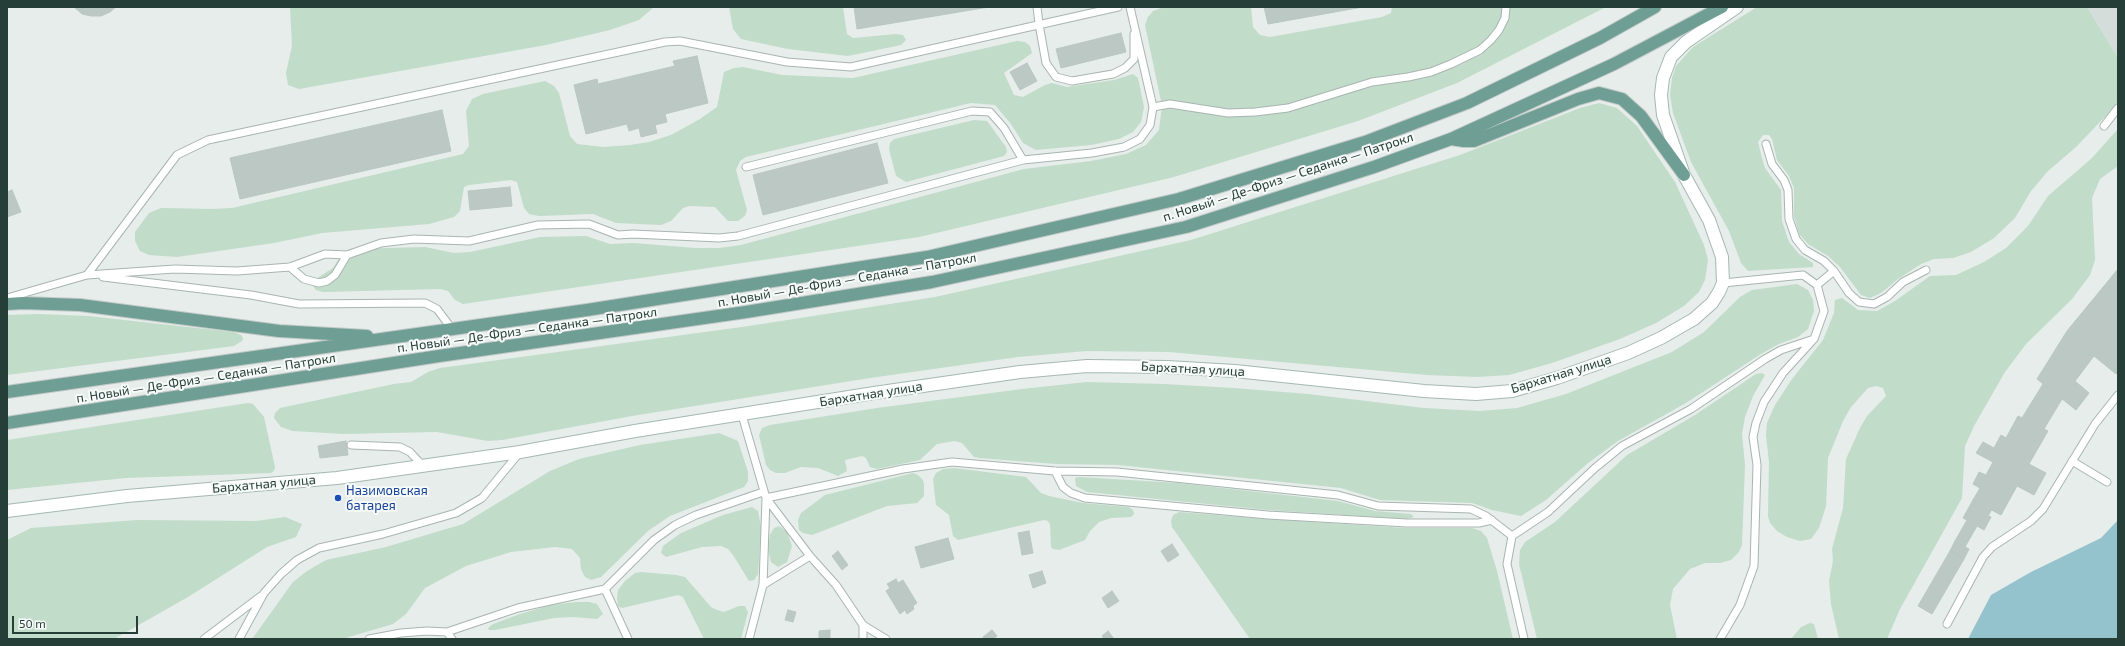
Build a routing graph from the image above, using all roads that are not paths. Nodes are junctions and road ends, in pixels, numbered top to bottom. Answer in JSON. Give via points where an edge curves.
{"nodes":[{"id":1,"x":1037,"y":7,"type":"edge"},
{"id":2,"x":1118,"y":7,"type":"edge"},
{"id":3,"x":1130,"y":7,"type":"edge"},
{"id":4,"x":1506,"y":7,"type":"edge"},
{"id":5,"x":1655,"y":7,"type":"edge"},
{"id":6,"x":1722,"y":7,"type":"edge"},
{"id":7,"x":1737,"y":7,"type":"edge"},
{"id":8,"x":1039,"y":24,"type":"junction"},
{"id":9,"x":1135,"y":24,"type":"junction"},
{"id":10,"x":1153,"y":107,"type":"junction"},
{"id":11,"x":2118,"y":108,"type":"edge"},
{"id":12,"x":2104,"y":126,"type":"dead end"},
{"id":13,"x":1451,"y":138,"type":"junction"},
{"id":14,"x":1766,"y":144,"type":"dead end"},
{"id":15,"x":1023,"y":160,"type":"junction"},
{"id":16,"x":746,"y":167,"type":"dead end"},
{"id":17,"x":1684,"y":175,"type":"junction"},
{"id":18,"x":346,"y":255,"type":"junction"},
{"id":19,"x":290,"y":267,"type":"junction"},
{"id":20,"x":1926,"y":270,"type":"dead end"},
{"id":21,"x":1834,"y":271,"type":"junction"},
{"id":22,"x":87,"y":275,"type":"junction"},
{"id":23,"x":1723,"y":283,"type":"junction"},
{"id":24,"x":1817,"y":285,"type":"junction"},
{"id":25,"x":7,"y":298,"type":"edge"},
{"id":26,"x":7,"y":304,"type":"edge"},
{"id":27,"x":452,"y":329,"type":"junction"},
{"id":28,"x":392,"y":338,"type":"junction"},
{"id":29,"x":1814,"y":339,"type":"junction"},
{"id":30,"x":7,"y":392,"type":"edge"},
{"id":31,"x":2118,"y":395,"type":"edge"},
{"id":32,"x":742,"y":414,"type":"junction"},
{"id":33,"x":7,"y":423,"type":"edge"},
{"id":34,"x":351,"y":444,"type":"dead end"},
{"id":35,"x":520,"y":452,"type":"junction"},
{"id":36,"x":2072,"y":461,"type":"junction"},
{"id":37,"x":422,"y":465,"type":"junction"},
{"id":38,"x":1054,"y":471,"type":"junction"},
{"id":39,"x":2107,"y":482,"type":"dead end"},
{"id":40,"x":765,"y":495,"type":"junction"},
{"id":41,"x":7,"y":511,"type":"edge"},
{"id":42,"x":1492,"y":520,"type":"junction"},
{"id":43,"x":1512,"y":536,"type":"junction"},
{"id":44,"x":810,"y":556,"type":"junction"},
{"id":45,"x":763,"y":585,"type":"junction"},
{"id":46,"x":604,"y":589,"type":"junction"},
{"id":47,"x":264,"y":593,"type":"junction"},
{"id":48,"x":1947,"y":624,"type":"dead end"},
{"id":49,"x":863,"y":625,"type":"junction"},
{"id":50,"x":448,"y":632,"type":"junction"},
{"id":51,"x":204,"y":639,"type":"edge"},
{"id":52,"x":239,"y":639,"type":"edge"},
{"id":53,"x":369,"y":639,"type":"edge"},
{"id":54,"x":452,"y":639,"type":"edge"},
{"id":55,"x":628,"y":639,"type":"edge"},
{"id":56,"x":749,"y":639,"type":"edge"},
{"id":57,"x":863,"y":639,"type":"edge"},
{"id":58,"x":886,"y":639,"type":"edge"},
{"id":59,"x":1524,"y":639,"type":"edge"},
{"id":60,"x":1720,"y":639,"type":"edge"}],
"edges":[{"from":1,"to":8,"type":"lane"},
{"from":2,"to":8,"type":"lane"},
{"from":3,"to":9,"type":"lane"},
{"from":4,"to":10,"type":"lane","via":[[1505,18],[1499,30],[1480,50],[1431,72],[1408,78],[1372,82],[1288,108],[1228,113],[1170,104]]},
{"from":5,"to":27,"type":"main road","name":"п. Новый — Де-Фриз — Седанка — Патрокл","via":[[1600,38],[1467,103],[1365,142],[1179,198],[927,257]]},
{"from":6,"to":13,"type":"main road","name":"п. Новый — Де-Фриз — Седанка — Патрокл","via":[[1614,64]]},
{"from":7,"to":17,"type":"main road","via":[[1686,42],[1668,63],[1661,95],[1663,115]]},
{"from":8,"to":9,"type":"lane","via":[[1046,64],[1056,78],[1072,81],[1113,74],[1125,68],[1134,59]]},
{"from":8,"to":22,"type":"lane","via":[[851,68],[787,62],[680,41],[665,42],[208,140],[177,155]]},
{"from":9,"to":10,"type":"lane"},
{"from":10,"to":15,"type":"lane","via":[[1150,125],[1140,139],[1124,147]]},
{"from":11,"to":12,"type":"lane"},
{"from":13,"to":17,"type":"main road","via":[[1464,142],[1474,141],[1578,99],[1599,94],[1622,99],[1641,116]]},
{"from":13,"to":33,"type":"main road","name":"п. Новый — Де-Фриз — Седанка — Патрокл","via":[[1374,167],[1186,227],[932,282]]},
{"from":14,"to":21,"type":"lane","via":[[1772,164],[1788,190],[1789,219],[1796,239],[1805,250],[1824,261]]},
{"from":15,"to":16,"type":"lane","via":[[1004,128],[990,112],[972,111]]},
{"from":15,"to":18,"type":"lane","via":[[738,236],[719,238],[618,235],[589,224],[538,225],[469,241],[414,239],[381,243]]},
{"from":17,"to":23,"type":"main road","via":[[1716,238],[1722,257]]},
{"from":18,"to":19,"type":"lane","via":[[325,254]]},
{"from":18,"to":19,"type":"lane","via":[[335,275],[323,282],[310,282]]},
{"from":19,"to":22,"type":"lane","via":[[237,270],[175,269]]},
{"from":20,"to":21,"type":"lane","via":[[1903,282],[1887,297],[1874,304],[1859,302]]},
{"from":21,"to":24,"type":"lane"},
{"from":22,"to":25,"type":"lane"},
{"from":22,"to":27,"type":"lane","via":[[252,295],[299,304],[425,303],[437,308]]},
{"from":23,"to":24,"type":"lane","via":[[1803,275]]},
{"from":23,"to":32,"type":"main road","name":"Бархатная улица","via":[[1712,303],[1694,319],[1661,338],[1628,353],[1512,391],[1476,394],[1424,391],[1235,371],[1087,366],[1020,372]]},
{"from":24,"to":29,"type":"lane","via":[[1824,311]]},
{"from":26,"to":28,"type":"main road","via":[[23,302],[80,305],[279,331]]},
{"from":27,"to":28,"type":"main road","name":"п. Новый — Де-Фриз — Седанка — Патрокл"},
{"from":28,"to":30,"type":"main road","name":"п. Новый — Де-Фриз — Седанка — Патрокл"},
{"from":29,"to":43,"type":"lane","via":[[1781,350],[1691,409],[1622,446],[1548,512]]},
{"from":29,"to":60,"type":"lane","via":[[1783,373],[1764,402],[1756,423],[1753,437],[1757,465],[1754,566],[1740,605]]},
{"from":31,"to":36,"type":"lane","via":[[2095,424]]},
{"from":32,"to":35,"type":"main road","name":"Бархатная улица"},
{"from":32,"to":40,"type":"lane"},
{"from":34,"to":37,"type":"lane","via":[[400,447],[410,452]]},
{"from":35,"to":37,"type":"main road","name":"Бархатная улица"},
{"from":35,"to":47,"type":"lane","via":[[482,498],[456,514],[320,548],[297,560]]},
{"from":36,"to":39,"type":"lane"},
{"from":36,"to":48,"type":"lane","via":[[2043,509],[2026,524],[1992,546],[1983,557]]},
{"from":37,"to":41,"type":"main road","name":"Бархатная улица","via":[[337,478],[135,496]]},
{"from":38,"to":40,"type":"lane","via":[[952,462]]},
{"from":38,"to":42,"type":"lane","via":[[1178,477],[1338,495],[1378,506],[1471,509]]},
{"from":38,"to":42,"type":"lane","via":[[1064,487],[1071,493],[1085,498],[1268,515],[1399,522],[1479,523]]},
{"from":40,"to":44,"type":"lane"},
{"from":40,"to":45,"type":"lane"},
{"from":40,"to":46,"type":"lane","via":[[696,515],[675,525],[654,540]]},
{"from":42,"to":43,"type":"lane"},
{"from":43,"to":59,"type":"lane","via":[[1508,564]]},
{"from":44,"to":45,"type":"lane"},
{"from":44,"to":49,"type":"lane","via":[[836,585]]},
{"from":45,"to":56,"type":"lane"},
{"from":46,"to":50,"type":"lane","via":[[518,608]]},
{"from":46,"to":55,"type":"lane"},
{"from":47,"to":51,"type":"lane"},
{"from":47,"to":52,"type":"lane"},
{"from":49,"to":57,"type":"lane"},
{"from":49,"to":58,"type":"lane"},
{"from":50,"to":53,"type":"lane","via":[[401,632]]},
{"from":50,"to":54,"type":"lane"}]}
